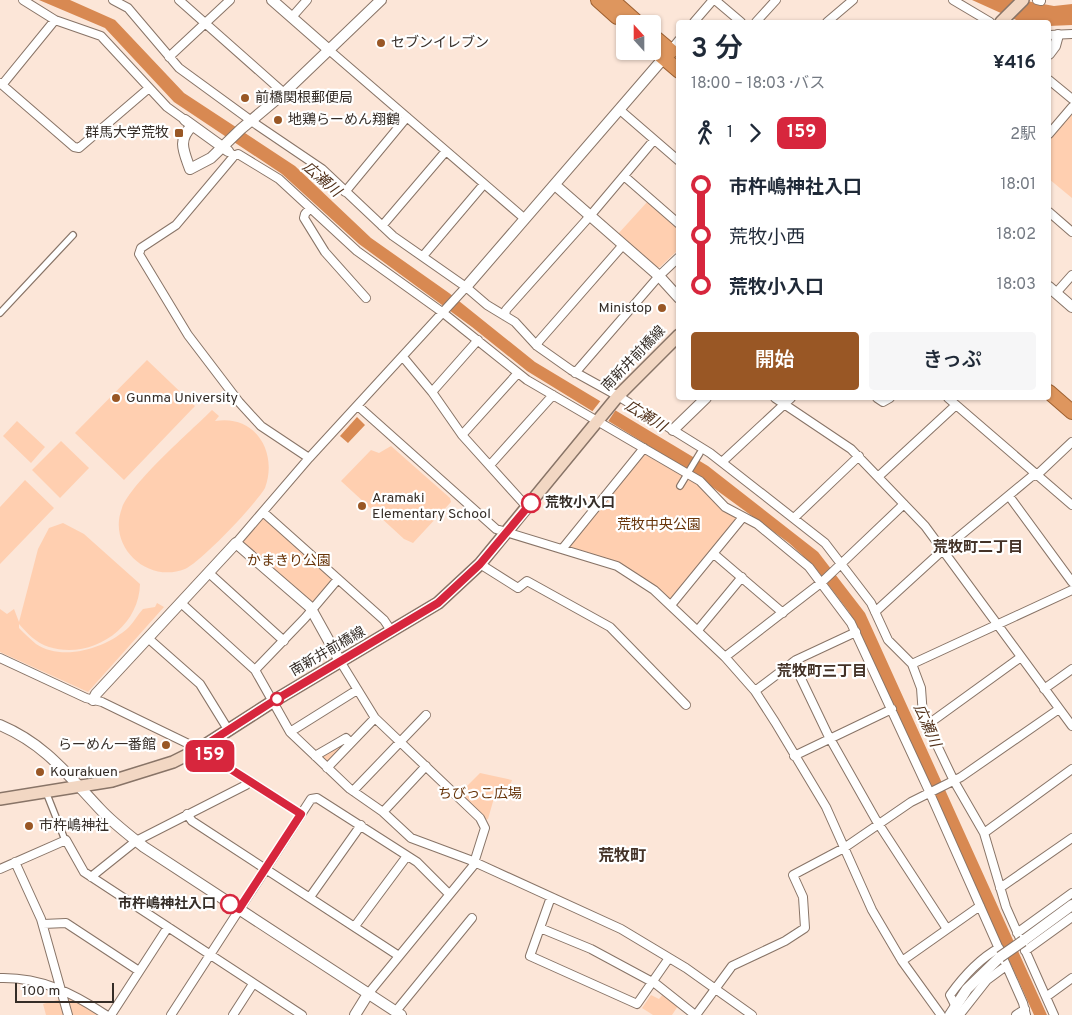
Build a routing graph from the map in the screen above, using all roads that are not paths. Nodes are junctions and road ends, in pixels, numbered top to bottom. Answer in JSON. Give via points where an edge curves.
{"nodes":[{"id":1,"x":23,"y":0,"type":"edge"},
{"id":2,"x":113,"y":0,"type":"edge"},
{"id":3,"x":179,"y":0,"type":"edge"},
{"id":4,"x":230,"y":0,"type":"edge"},
{"id":5,"x":272,"y":0,"type":"edge"},
{"id":6,"x":307,"y":0,"type":"edge"},
{"id":7,"x":372,"y":0,"type":"edge"},
{"id":8,"x":381,"y":0,"type":"edge"},
{"id":9,"x":598,"y":0,"type":"edge"},
{"id":10,"x":612,"y":0,"type":"edge"},
{"id":11,"x":714,"y":0,"type":"edge"},
{"id":12,"x":776,"y":0,"type":"edge"},
{"id":13,"x":853,"y":0,"type":"edge"},
{"id":14,"x":953,"y":0,"type":"edge"},
{"id":15,"x":1023,"y":0,"type":"edge"},
{"id":16,"x":629,"y":15,"type":"edge"},
{"id":17,"x":616,"y":16,"type":"edge"},
{"id":18,"x":292,"y":18,"type":"junction"},
{"id":19,"x":55,"y":20,"type":"junction"},
{"id":20,"x":696,"y":20,"type":"edge"},
{"id":21,"x":739,"y":20,"type":"edge"},
{"id":22,"x":758,"y":20,"type":"edge"},
{"id":23,"x":829,"y":20,"type":"edge"},
{"id":24,"x":987,"y":20,"type":"edge"},
{"id":25,"x":1003,"y":20,"type":"edge"},
{"id":26,"x":206,"y":23,"type":"junction"},
{"id":27,"x":1072,"y":34,"type":"edge"},
{"id":28,"x":1053,"y":35,"type":"edge"},
{"id":29,"x":661,"y":43,"type":"edge"},
{"id":30,"x":327,"y":47,"type":"junction"},
{"id":31,"x":1051,"y":51,"type":"edge"},
{"id":32,"x":673,"y":52,"type":"edge"},
{"id":33,"x":169,"y":57,"type":"junction"},
{"id":34,"x":1051,"y":82,"type":"edge"},
{"id":35,"x":1,"y":84,"type":"edge"},
{"id":36,"x":149,"y":88,"type":"junction"},
{"id":37,"x":282,"y":90,"type":"junction"},
{"id":38,"x":1072,"y":99,"type":"edge"},
{"id":39,"x":1072,"y":107,"type":"edge"},
{"id":40,"x":620,"y":110,"type":"junction"},
{"id":41,"x":406,"y":116,"type":"junction"},
{"id":42,"x":250,"y":120,"type":"junction"},
{"id":43,"x":188,"y":123,"type":"junction"},
{"id":44,"x":1051,"y":132,"type":"edge"},
{"id":45,"x":654,"y":140,"type":"junction"},
{"id":46,"x":228,"y":148,"type":"junction"},
{"id":47,"x":446,"y":150,"type":"junction"},
{"id":48,"x":676,"y":158,"type":"edge"},
{"id":49,"x":624,"y":176,"type":"junction"},
{"id":50,"x":484,"y":184,"type":"junction"},
{"id":51,"x":555,"y":185,"type":"junction"},
{"id":52,"x":345,"y":192,"type":"junction"},
{"id":53,"x":310,"y":208,"type":"junction"},
{"id":54,"x":1051,"y":214,"type":"edge"},
{"id":55,"x":590,"y":216,"type":"junction"},
{"id":56,"x":525,"y":219,"type":"junction"},
{"id":57,"x":676,"y":221,"type":"edge"},
{"id":58,"x":1072,"y":221,"type":"edge"},
{"id":59,"x":382,"y":226,"type":"junction"},
{"id":60,"x":1069,"y":230,"type":"edge"},
{"id":61,"x":73,"y":235,"type":"dead end"},
{"id":62,"x":623,"y":245,"type":"junction"},
{"id":63,"x":423,"y":256,"type":"junction"},
{"id":64,"x":676,"y":260,"type":"edge"},
{"id":65,"x":1072,"y":275,"type":"edge"},
{"id":66,"x":659,"y":276,"type":"junction"},
{"id":67,"x":466,"y":287,"type":"junction"},
{"id":68,"x":1052,"y":290,"type":"edge"},
{"id":69,"x":676,"y":295,"type":"edge"},
{"id":70,"x":366,"y":298,"type":"dead end"},
{"id":71,"x":1072,"y":307,"type":"edge"},
{"id":72,"x":443,"y":311,"type":"junction"},
{"id":73,"x":0,"y":313,"type":"edge"},
{"id":74,"x":505,"y":316,"type":"junction"},
{"id":75,"x":676,"y":338,"type":"edge"},
{"id":76,"x":478,"y":340,"type":"junction"},
{"id":77,"x":537,"y":346,"type":"junction"},
{"id":78,"x":403,"y":357,"type":"junction"},
{"id":79,"x":575,"y":372,"type":"junction"},
{"id":80,"x":518,"y":373,"type":"junction"},
{"id":81,"x":1051,"y":382,"type":"edge"},
{"id":82,"x":432,"y":392,"type":"junction"},
{"id":83,"x":1051,"y":394,"type":"edge"},
{"id":84,"x":553,"y":395,"type":"junction"},
{"id":85,"x":618,"y":396,"type":"junction"},
{"id":86,"x":704,"y":400,"type":"edge"},
{"id":87,"x":778,"y":400,"type":"edge"},
{"id":88,"x":788,"y":400,"type":"edge"},
{"id":89,"x":951,"y":400,"type":"edge"},
{"id":90,"x":1072,"y":400,"type":"edge"},
{"id":91,"x":783,"y":404,"type":"junction"},
{"id":92,"x":956,"y":404,"type":"junction"},
{"id":93,"x":358,"y":406,"type":"junction"},
{"id":94,"x":1072,"y":412,"type":"edge"},
{"id":95,"x":598,"y":420,"type":"junction"},
{"id":96,"x":673,"y":430,"type":"junction"},
{"id":97,"x":462,"y":435,"type":"junction"},
{"id":98,"x":1072,"y":442,"type":"edge"},
{"id":99,"x":644,"y":448,"type":"junction"},
{"id":100,"x":698,"y":456,"type":"dead end"},
{"id":101,"x":859,"y":456,"type":"junction"},
{"id":102,"x":309,"y":458,"type":"junction"},
{"id":103,"x":722,"y":462,"type":"junction"},
{"id":104,"x":491,"y":464,"type":"junction"},
{"id":105,"x":688,"y":473,"type":"junction"},
{"id":106,"x":1038,"y":474,"type":"junction"},
{"id":107,"x":879,"y":476,"type":"junction"},
{"id":108,"x":680,"y":486,"type":"dead end"},
{"id":109,"x":1009,"y":496,"type":"junction"},
{"id":110,"x":904,"y":504,"type":"junction"},
{"id":111,"x":1072,"y":504,"type":"edge"},
{"id":112,"x":527,"y":507,"type":"junction"},
{"id":113,"x":263,"y":512,"type":"junction"},
{"id":114,"x":743,"y":517,"type":"junction"},
{"id":115,"x":794,"y":518,"type":"junction"},
{"id":116,"x":506,"y":532,"type":"junction"},
{"id":117,"x":236,"y":543,"type":"junction"},
{"id":118,"x":563,"y":548,"type":"junction"},
{"id":119,"x":944,"y":549,"type":"junction"},
{"id":120,"x":714,"y":554,"type":"junction"},
{"id":121,"x":840,"y":563,"type":"junction"},
{"id":122,"x":480,"y":564,"type":"junction"},
{"id":123,"x":209,"y":573,"type":"junction"},
{"id":124,"x":742,"y":576,"type":"junction"},
{"id":125,"x":338,"y":579,"type":"junction"},
{"id":126,"x":822,"y":582,"type":"junction"},
{"id":127,"x":1072,"y":582,"type":"edge"},
{"id":128,"x":1072,"y":590,"type":"edge"},
{"id":129,"x":181,"y":603,"type":"junction"},
{"id":130,"x":671,"y":605,"type":"junction"},
{"id":131,"x":313,"y":610,"type":"junction"},
{"id":132,"x":875,"y":612,"type":"junction"},
{"id":133,"x":783,"y":613,"type":"junction"},
{"id":134,"x":998,"y":624,"type":"junction"},
{"id":135,"x":698,"y":630,"type":"junction"},
{"id":136,"x":392,"y":632,"type":"junction"},
{"id":137,"x":856,"y":632,"type":"junction"},
{"id":138,"x":149,"y":639,"type":"junction"},
{"id":139,"x":284,"y":641,"type":"junction"},
{"id":140,"x":725,"y":657,"type":"junction"},
{"id":141,"x":1021,"y":657,"type":"junction"},
{"id":142,"x":0,"y":658,"type":"edge"},
{"id":143,"x":340,"y":661,"type":"junction"},
{"id":144,"x":794,"y":662,"type":"junction"},
{"id":145,"x":912,"y":664,"type":"junction"},
{"id":146,"x":1072,"y":669,"type":"edge"},
{"id":147,"x":255,"y":670,"type":"junction"},
{"id":148,"x":1044,"y":689,"type":"junction"},
{"id":149,"x":357,"y":690,"type":"junction"},
{"id":150,"x":755,"y":691,"type":"junction"},
{"id":151,"x":93,"y":700,"type":"junction"},
{"id":152,"x":272,"y":702,"type":"junction"},
{"id":153,"x":686,"y":705,"type":"dead end"},
{"id":154,"x":892,"y":709,"type":"junction"},
{"id":155,"x":1059,"y":709,"type":"junction"},
{"id":156,"x":426,"y":715,"type":"dead end"},
{"id":157,"x":375,"y":718,"type":"junction"},
{"id":158,"x":0,"y":725,"type":"edge"},
{"id":159,"x":927,"y":725,"type":"junction"},
{"id":160,"x":1072,"y":726,"type":"edge"},
{"id":161,"x":229,"y":731,"type":"junction"},
{"id":162,"x":290,"y":732,"type":"junction"},
{"id":163,"x":830,"y":738,"type":"junction"},
{"id":164,"x":400,"y":741,"type":"junction"},
{"id":165,"x":351,"y":743,"type":"junction"},
{"id":166,"x":199,"y":749,"type":"junction"},
{"id":167,"x":315,"y":756,"type":"junction"},
{"id":168,"x":794,"y":756,"type":"junction"},
{"id":169,"x":426,"y":766,"type":"junction"},
{"id":170,"x":327,"y":768,"type":"junction"},
{"id":171,"x":1072,"y":769,"type":"edge"},
{"id":172,"x":954,"y":781,"type":"junction"},
{"id":173,"x":249,"y":782,"type":"junction"},
{"id":174,"x":80,"y":787,"type":"junction"},
{"id":175,"x":353,"y":791,"type":"junction"},
{"id":176,"x":46,"y":792,"type":"junction"},
{"id":177,"x":931,"y":792,"type":"junction"},
{"id":178,"x":0,"y":799,"type":"edge"},
{"id":179,"x":384,"y":812,"type":"junction"},
{"id":180,"x":187,"y":814,"type":"junction"},
{"id":181,"x":301,"y":814,"type":"junction"},
{"id":182,"x":879,"y":824,"type":"junction"},
{"id":183,"x":361,"y":825,"type":"junction"},
{"id":184,"x":984,"y":833,"type":"junction"},
{"id":185,"x":1072,"y":838,"type":"edge"},
{"id":186,"x":64,"y":840,"type":"junction"},
{"id":187,"x":136,"y":841,"type":"junction"},
{"id":188,"x":844,"y":848,"type":"junction"},
{"id":189,"x":407,"y":856,"type":"junction"},
{"id":190,"x":15,"y":862,"type":"junction"},
{"id":191,"x":475,"y":863,"type":"junction"},
{"id":192,"x":265,"y":868,"type":"junction"},
{"id":193,"x":0,"y":869,"type":"edge"},
{"id":194,"x":91,"y":877,"type":"junction"},
{"id":195,"x":1000,"y":888,"type":"junction"},
{"id":196,"x":1072,"y":893,"type":"edge"},
{"id":197,"x":449,"y":894,"type":"junction"},
{"id":198,"x":310,"y":897,"type":"junction"},
{"id":199,"x":551,"y":897,"type":"junction"},
{"id":200,"x":1072,"y":905,"type":"edge"},
{"id":201,"x":980,"y":906,"type":"junction"},
{"id":202,"x":239,"y":909,"type":"junction"},
{"id":203,"x":1072,"y":916,"type":"edge"},
{"id":204,"x":472,"y":918,"type":"dead end"},
{"id":205,"x":43,"y":924,"type":"junction"},
{"id":206,"x":355,"y":926,"type":"junction"},
{"id":207,"x":168,"y":928,"type":"junction"},
{"id":208,"x":540,"y":928,"type":"junction"},
{"id":209,"x":946,"y":929,"type":"junction"},
{"id":210,"x":1021,"y":941,"type":"junction"},
{"id":211,"x":210,"y":954,"type":"junction"},
{"id":212,"x":399,"y":956,"type":"junction"},
{"id":213,"x":1001,"y":957,"type":"junction"},
{"id":214,"x":669,"y":958,"type":"junction"},
{"id":215,"x":902,"y":961,"type":"junction"},
{"id":216,"x":139,"y":971,"type":"junction"},
{"id":217,"x":0,"y":978,"type":"edge"},
{"id":218,"x":1072,"y":978,"type":"edge"},
{"id":219,"x":653,"y":982,"type":"junction"},
{"id":220,"x":253,"y":984,"type":"junction"},
{"id":221,"x":60,"y":988,"type":"junction"},
{"id":222,"x":714,"y":990,"type":"junction"},
{"id":223,"x":368,"y":994,"type":"junction"},
{"id":224,"x":1046,"y":997,"type":"junction"},
{"id":225,"x":950,"y":1012,"type":"edge"},
{"id":226,"x":1026,"y":1012,"type":"edge"},
{"id":227,"x":297,"y":1013,"type":"edge"},
{"id":228,"x":398,"y":1013,"type":"edge"},
{"id":229,"x":68,"y":1015,"type":"edge"},
{"id":230,"x":106,"y":1015,"type":"edge"},
{"id":231,"x":111,"y":1015,"type":"edge"},
{"id":232,"x":170,"y":1015,"type":"edge"},
{"id":233,"x":233,"y":1015,"type":"edge"},
{"id":234,"x":355,"y":1015,"type":"edge"},
{"id":235,"x":696,"y":1015,"type":"edge"},
{"id":236,"x":752,"y":1015,"type":"edge"},
{"id":237,"x":1016,"y":1015,"type":"edge"},
{"id":238,"x":1054,"y":1015,"type":"edge"}],
"edges":[{"from":1,"to":19,"type":"street"},
{"from":2,"to":33,"type":"street","via":[[128,8]]},
{"from":3,"to":26,"type":"street"},
{"from":4,"to":26,"type":"street"},
{"from":5,"to":18,"type":"street"},
{"from":6,"to":18,"type":"street"},
{"from":7,"to":30,"type":"street"},
{"from":8,"to":30,"type":"street"},
{"from":9,"to":17,"type":"highway"},
{"from":10,"to":16,"type":"highway"},
{"from":11,"to":20,"type":"street"},
{"from":11,"to":21,"type":"street"},
{"from":12,"to":22,"type":"street"},
{"from":13,"to":23,"type":"street"},
{"from":14,"to":24,"type":"street"},
{"from":15,"to":25,"type":"main road"},
{"from":18,"to":30,"type":"street"},
{"from":19,"to":35,"type":"street"},
{"from":19,"to":36,"type":"street","via":[[101,36]]},
{"from":26,"to":33,"type":"street"},
{"from":26,"to":37,"type":"street"},
{"from":27,"to":28,"type":"street"},
{"from":28,"to":31,"type":"street","via":[[1055,46]]},
{"from":29,"to":32,"type":"highway"},
{"from":30,"to":37,"type":"street"},
{"from":30,"to":41,"type":"street"},
{"from":32,"to":40,"type":"street"},
{"from":33,"to":42,"type":"street","via":[[179,68]]},
{"from":34,"to":38,"type":"street"},
{"from":35,"to":36,"type":"street","via":[[79,148]]},
{"from":36,"to":43,"type":"street"},
{"from":37,"to":42,"type":"street"},
{"from":39,"to":44,"type":"street"},
{"from":40,"to":45,"type":"street"},
{"from":40,"to":51,"type":"street"},
{"from":41,"to":47,"type":"street"},
{"from":41,"to":52,"type":"street"},
{"from":42,"to":46,"type":"street"},
{"from":42,"to":52,"type":"street","via":[[322,169]]},
{"from":43,"to":46,"type":"street"},
{"from":43,"to":46,"type":"street","via":[[182,143],[190,169]]},
{"from":45,"to":48,"type":"street"},
{"from":45,"to":49,"type":"street"},
{"from":46,"to":53,"type":"street","via":[[270,173]]},
{"from":46,"to":102,"type":"street","via":[[176,224],[141,248],[139,254],[188,335],[239,402],[261,426]]},
{"from":47,"to":50,"type":"street"},
{"from":47,"to":59,"type":"street"},
{"from":49,"to":55,"type":"street"},
{"from":49,"to":57,"type":"street"},
{"from":50,"to":56,"type":"street"},
{"from":50,"to":63,"type":"street"},
{"from":51,"to":55,"type":"street"},
{"from":51,"to":56,"type":"street"},
{"from":52,"to":59,"type":"street"},
{"from":53,"to":70,"type":"street","via":[[304,216],[323,248]]},
{"from":53,"to":72,"type":"street","via":[[357,251]]},
{"from":54,"to":60,"type":"street"},
{"from":55,"to":62,"type":"street"},
{"from":55,"to":74,"type":"street","via":[[506,310]]},
{"from":56,"to":67,"type":"street"},
{"from":58,"to":60,"type":"street"},
{"from":59,"to":63,"type":"street"},
{"from":61,"to":73,"type":"street"},
{"from":62,"to":66,"type":"street"},
{"from":62,"to":77,"type":"street"},
{"from":63,"to":67,"type":"street"},
{"from":64,"to":66,"type":"street"},
{"from":65,"to":68,"type":"street"},
{"from":66,"to":69,"type":"street"},
{"from":66,"to":79,"type":"street"},
{"from":67,"to":72,"type":"street"},
{"from":67,"to":74,"type":"street"},
{"from":68,"to":71,"type":"street"},
{"from":72,"to":76,"type":"street"},
{"from":72,"to":78,"type":"street"},
{"from":74,"to":77,"type":"street"},
{"from":75,"to":85,"type":"main road","name":"南新井前橋線"},
{"from":76,"to":80,"type":"street"},
{"from":76,"to":82,"type":"street"},
{"from":77,"to":79,"type":"street"},
{"from":78,"to":82,"type":"street"},
{"from":78,"to":93,"type":"street"},
{"from":79,"to":85,"type":"street"},
{"from":80,"to":84,"type":"street"},
{"from":80,"to":97,"type":"street"},
{"from":81,"to":90,"type":"highway"},
{"from":82,"to":97,"type":"street"},
{"from":83,"to":94,"type":"highway"},
{"from":84,"to":95,"type":"street"},
{"from":84,"to":104,"type":"street"},
{"from":85,"to":95,"type":"main road","name":"南新井前橋線"},
{"from":85,"to":96,"type":"street"},
{"from":86,"to":96,"type":"street"},
{"from":87,"to":91,"type":"street"},
{"from":88,"to":91,"type":"street"},
{"from":89,"to":92,"type":"street"},
{"from":91,"to":101,"type":"street"},
{"from":91,"to":103,"type":"street"},
{"from":92,"to":106,"type":"street"},
{"from":92,"to":107,"type":"street"},
{"from":93,"to":102,"type":"street"},
{"from":93,"to":116,"type":"street","via":[[493,527]]},
{"from":95,"to":99,"type":"street"},
{"from":95,"to":112,"type":"main road","name":"南新井前橋線"},
{"from":96,"to":103,"type":"street"},
{"from":97,"to":104,"type":"street"},
{"from":98,"to":106,"type":"street"},
{"from":99,"to":105,"type":"street"},
{"from":99,"to":118,"type":"street"},
{"from":100,"to":105,"type":"street"},
{"from":101,"to":107,"type":"street"},
{"from":101,"to":115,"type":"street"},
{"from":102,"to":113,"type":"street"},
{"from":103,"to":115,"type":"street"},
{"from":104,"to":112,"type":"street"},
{"from":105,"to":108,"type":"street"},
{"from":105,"to":114,"type":"street","via":[[708,487],[725,507]]},
{"from":106,"to":109,"type":"street"},
{"from":106,"to":111,"type":"street"},
{"from":107,"to":110,"type":"street"},
{"from":109,"to":119,"type":"street"},
{"from":109,"to":127,"type":"street"},
{"from":110,"to":119,"type":"street"},
{"from":110,"to":121,"type":"street"},
{"from":112,"to":116,"type":"main road","name":"南新井前橋線"},
{"from":113,"to":117,"type":"street"},
{"from":113,"to":125,"type":"street"},
{"from":114,"to":120,"type":"street"},
{"from":114,"to":126,"type":"street","via":[[776,539]]},
{"from":115,"to":121,"type":"street","via":[[823,541]]},
{"from":116,"to":118,"type":"street"},
{"from":116,"to":122,"type":"main road","name":"南新井前橋線"},
{"from":117,"to":123,"type":"street"},
{"from":117,"to":131,"type":"street"},
{"from":118,"to":130,"type":"street","via":[[617,566]]},
{"from":119,"to":132,"type":"street"},
{"from":119,"to":134,"type":"street"},
{"from":120,"to":124,"type":"street"},
{"from":120,"to":130,"type":"street"},
{"from":121,"to":126,"type":"street"},
{"from":121,"to":132,"type":"street"},
{"from":122,"to":136,"type":"main road","name":"南新井前橋線","via":[[438,603]]},
{"from":122,"to":153,"type":"street","via":[[518,588],[527,581],[610,627]]},
{"from":123,"to":129,"type":"street"},
{"from":123,"to":139,"type":"street"},
{"from":124,"to":133,"type":"street"},
{"from":124,"to":135,"type":"street"},
{"from":125,"to":131,"type":"street"},
{"from":125,"to":136,"type":"street","via":[[384,620]]},
{"from":126,"to":133,"type":"street"},
{"from":126,"to":137,"type":"street"},
{"from":128,"to":134,"type":"street"},
{"from":129,"to":138,"type":"street"},
{"from":129,"to":147,"type":"street"},
{"from":130,"to":135,"type":"street"},
{"from":131,"to":139,"type":"street"},
{"from":131,"to":143,"type":"street"},
{"from":132,"to":145,"type":"street","via":[[888,640]]},
{"from":133,"to":140,"type":"street"},
{"from":134,"to":141,"type":"street"},
{"from":134,"to":145,"type":"street"},
{"from":135,"to":140,"type":"street"},
{"from":136,"to":143,"type":"main road","name":"南新井前橋線"},
{"from":137,"to":144,"type":"street"},
{"from":137,"to":154,"type":"street"},
{"from":138,"to":151,"type":"street"},
{"from":138,"to":161,"type":"street","via":[[200,684]]},
{"from":139,"to":147,"type":"street"},
{"from":140,"to":150,"type":"street"},
{"from":141,"to":148,"type":"street"},
{"from":141,"to":159,"type":"street"},
{"from":142,"to":151,"type":"street"},
{"from":143,"to":149,"type":"street"},
{"from":143,"to":152,"type":"main road","name":"南新井前橋線"},
{"from":144,"to":150,"type":"street"},
{"from":144,"to":163,"type":"street"},
{"from":145,"to":159,"type":"street","via":[[922,688],[922,713]]},
{"from":146,"to":148,"type":"street"},
{"from":147,"to":152,"type":"street"},
{"from":148,"to":155,"type":"street"},
{"from":149,"to":157,"type":"street"},
{"from":149,"to":162,"type":"street"},
{"from":150,"to":168,"type":"street"},
{"from":151,"to":166,"type":"street"},
{"from":152,"to":161,"type":"main road","name":"南新井前橋線"},
{"from":152,"to":162,"type":"street"},
{"from":154,"to":163,"type":"street"},
{"from":154,"to":177,"type":"street"},
{"from":155,"to":160,"type":"street"},
{"from":155,"to":172,"type":"street"},
{"from":156,"to":164,"type":"street"},
{"from":157,"to":164,"type":"street"},
{"from":157,"to":165,"type":"street"},
{"from":158,"to":174,"type":"street","via":[[44,750]]},
{"from":159,"to":172,"type":"street"},
{"from":161,"to":166,"type":"main road","name":"南新井前橋線"},
{"from":162,"to":167,"type":"street"},
{"from":163,"to":168,"type":"street"},
{"from":163,"to":182,"type":"street"},
{"from":164,"to":169,"type":"street"},
{"from":164,"to":175,"type":"street"},
{"from":165,"to":167,"type":"street","via":[[346,738]]},
{"from":165,"to":170,"type":"street"},
{"from":166,"to":173,"type":"street"},
{"from":166,"to":174,"type":"main road","name":"南新井前橋線","via":[[136,775]]},
{"from":167,"to":170,"type":"street"},
{"from":168,"to":188,"type":"street","via":[[826,807]]},
{"from":169,"to":179,"type":"street"},
{"from":169,"to":191,"type":"street","via":[[483,822],[484,832]]},
{"from":170,"to":175,"type":"street"},
{"from":171,"to":184,"type":"street"},
{"from":172,"to":177,"type":"street"},
{"from":172,"to":184,"type":"street"},
{"from":173,"to":180,"type":"street"},
{"from":173,"to":181,"type":"street"},
{"from":174,"to":176,"type":"main road","name":"南新井前橋線"},
{"from":174,"to":187,"type":"street","via":[[109,819]]},
{"from":175,"to":179,"type":"street"},
{"from":176,"to":178,"type":"main road","name":"南新井前橋線"},
{"from":176,"to":186,"type":"street"},
{"from":177,"to":182,"type":"street"},
{"from":177,"to":201,"type":"street"},
{"from":179,"to":191,"type":"street","via":[[413,839]]},
{"from":180,"to":187,"type":"street"},
{"from":180,"to":192,"type":"street"},
{"from":181,"to":183,"type":"street","via":[[311,798],[317,798]]},
{"from":181,"to":192,"type":"street"},
{"from":182,"to":188,"type":"street"},
{"from":182,"to":209,"type":"street"},
{"from":183,"to":189,"type":"street"},
{"from":183,"to":198,"type":"street"},
{"from":184,"to":195,"type":"street"},
{"from":185,"to":195,"type":"street"},
{"from":186,"to":190,"type":"street"},
{"from":186,"to":194,"type":"street","via":[[80,868]]},
{"from":187,"to":194,"type":"street"},
{"from":187,"to":202,"type":"street"},
{"from":188,"to":215,"type":"street","via":[[872,910]]},
{"from":188,"to":222,"type":"street","via":[[793,875],[802,897],[805,928],[732,966]]},
{"from":189,"to":197,"type":"street"},
{"from":189,"to":206,"type":"street"},
{"from":190,"to":193,"type":"street"},
{"from":190,"to":205,"type":"street"},
{"from":191,"to":197,"type":"street"},
{"from":191,"to":199,"type":"street"},
{"from":192,"to":198,"type":"street"},
{"from":192,"to":202,"type":"street"},
{"from":194,"to":207,"type":"street"},
{"from":195,"to":210,"type":"street"},
{"from":196,"to":210,"type":"street"},
{"from":197,"to":212,"type":"street"},
{"from":198,"to":206,"type":"street"},
{"from":199,"to":208,"type":"street"},
{"from":199,"to":214,"type":"street","via":[[621,929]]},
{"from":200,"to":210,"type":"street"},
{"from":201,"to":209,"type":"street"},
{"from":201,"to":213,"type":"street"},
{"from":202,"to":211,"type":"street"},
{"from":202,"to":223,"type":"street"},
{"from":203,"to":210,"type":"street"},
{"from":204,"to":228,"type":"street"},
{"from":205,"to":216,"type":"street","via":[[66,923]]},
{"from":205,"to":221,"type":"street"},
{"from":206,"to":212,"type":"street"},
{"from":207,"to":211,"type":"street"},
{"from":207,"to":216,"type":"street"},
{"from":208,"to":219,"type":"street","via":[[590,949]]},
{"from":208,"to":219,"type":"street","via":[[530,956],[637,1004]]},
{"from":209,"to":215,"type":"street"},
{"from":210,"to":213,"type":"street","bridge":true},
{"from":210,"to":224,"type":"street"},
{"from":211,"to":220,"type":"street"},
{"from":211,"to":232,"type":"street"},
{"from":212,"to":223,"type":"street"},
{"from":213,"to":225,"type":"street","via":[[979,975]]},
{"from":213,"to":225,"type":"street","via":[[959,1014]]},
{"from":213,"to":225,"type":"street","via":[[978,963],[952,993]]},
{"from":213,"to":226,"type":"street"},
{"from":214,"to":219,"type":"street"},
{"from":214,"to":222,"type":"street"},
{"from":215,"to":225,"type":"street"},
{"from":216,"to":231,"type":"street"},
{"from":217,"to":221,"type":"street","via":[[35,981]]},
{"from":218,"to":224,"type":"street"},
{"from":219,"to":235,"type":"street"},
{"from":220,"to":227,"type":"street"},
{"from":220,"to":233,"type":"street"},
{"from":221,"to":229,"type":"street"},
{"from":221,"to":230,"type":"street"},
{"from":222,"to":235,"type":"street"},
{"from":222,"to":236,"type":"street"},
{"from":223,"to":228,"type":"street"},
{"from":223,"to":234,"type":"street"},
{"from":224,"to":238,"type":"street"},
{"from":226,"to":237,"type":"street"}]}
